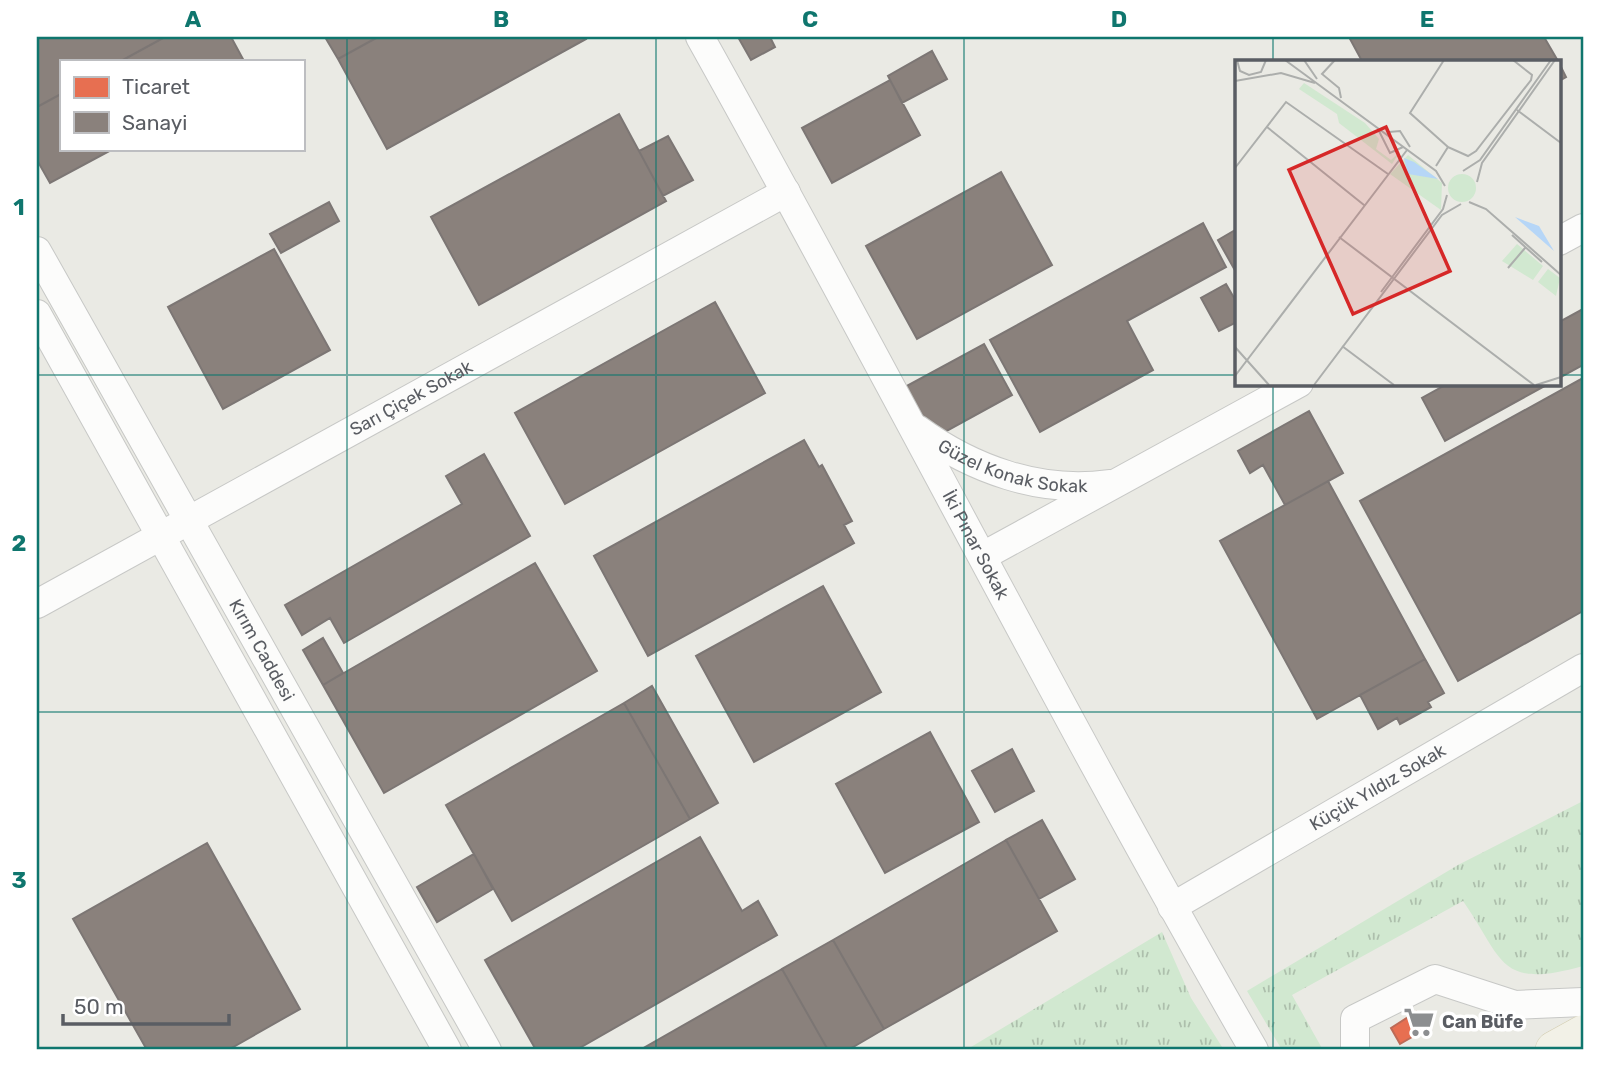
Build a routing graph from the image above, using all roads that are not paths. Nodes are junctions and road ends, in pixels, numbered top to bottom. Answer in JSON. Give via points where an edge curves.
{"nodes":[{"id":1,"x":699,"y":37,"type":"edge"},
{"id":2,"x":786,"y":192,"type":"junction"},
{"id":3,"x":1583,"y":228,"type":"edge"},
{"id":4,"x":1560,"y":240,"type":"edge"},
{"id":5,"x":37,"y":251,"type":"edge"},
{"id":6,"x":37,"y":314,"type":"edge"},
{"id":7,"x":1295,"y":385,"type":"edge"},
{"id":8,"x":914,"y":427,"type":"junction"},
{"id":9,"x":1118,"y":482,"type":"junction"},
{"id":10,"x":187,"y":521,"type":"junction"},
{"id":11,"x":159,"y":536,"type":"junction"},
{"id":12,"x":984,"y":556,"type":"junction"},
{"id":13,"x":37,"y":604,"type":"edge"},
{"id":14,"x":1583,"y":668,"type":"edge"},
{"id":15,"x":1172,"y":907,"type":"junction"},
{"id":16,"x":1583,"y":1002,"type":"edge"},
{"id":17,"x":1583,"y":1034,"type":"edge"},
{"id":18,"x":447,"y":1050,"type":"edge"},
{"id":19,"x":487,"y":1050,"type":"edge"},
{"id":20,"x":1254,"y":1050,"type":"edge"},
{"id":21,"x":1355,"y":1050,"type":"edge"},
{"id":22,"x":1554,"y":1050,"type":"edge"}],
"edges":[{"from":1,"to":2,"type":"street","name":"İki Pınar Sokak"},
{"from":2,"to":8,"type":"street","name":"İki Pınar Sokak"},
{"from":2,"to":10,"type":"street","name":"Sarı Çiçek Sokak"},
{"from":3,"to":4,"type":"street"},
{"from":5,"to":10,"type":"street","name":"Kırım Caddesi"},
{"from":6,"to":11,"type":"street","name":"Kırım Caddesi"},
{"from":7,"to":9,"type":"street","name":"Güzel Konak Sokak"},
{"from":8,"to":9,"type":"street","name":"Güzel Konak Sokak","via":[[963,459],[1012,476],[1074,486]]},
{"from":8,"to":12,"type":"street","name":"İki Pınar Sokak"},
{"from":9,"to":12,"type":"street","name":"Güzel Konak Sokak"},
{"from":10,"to":11,"type":"street","name":"Sarı Çiçek Sokak"},
{"from":10,"to":19,"type":"street","name":"Kırım Caddesi"},
{"from":11,"to":13,"type":"street","name":"Sarı Çiçek Sokak"},
{"from":11,"to":18,"type":"street","name":"Kırım Caddesi"},
{"from":12,"to":15,"type":"street","name":"İki Pınar Sokak"},
{"from":14,"to":15,"type":"street","name":"Küçük Yıldız Sokak"},
{"from":15,"to":20,"type":"street","name":"İki Pınar Sokak"},
{"from":16,"to":21,"type":"street","via":[[1515,1005],[1435,979],[1355,1019]]},
{"from":17,"to":22,"type":"main road"}]}
